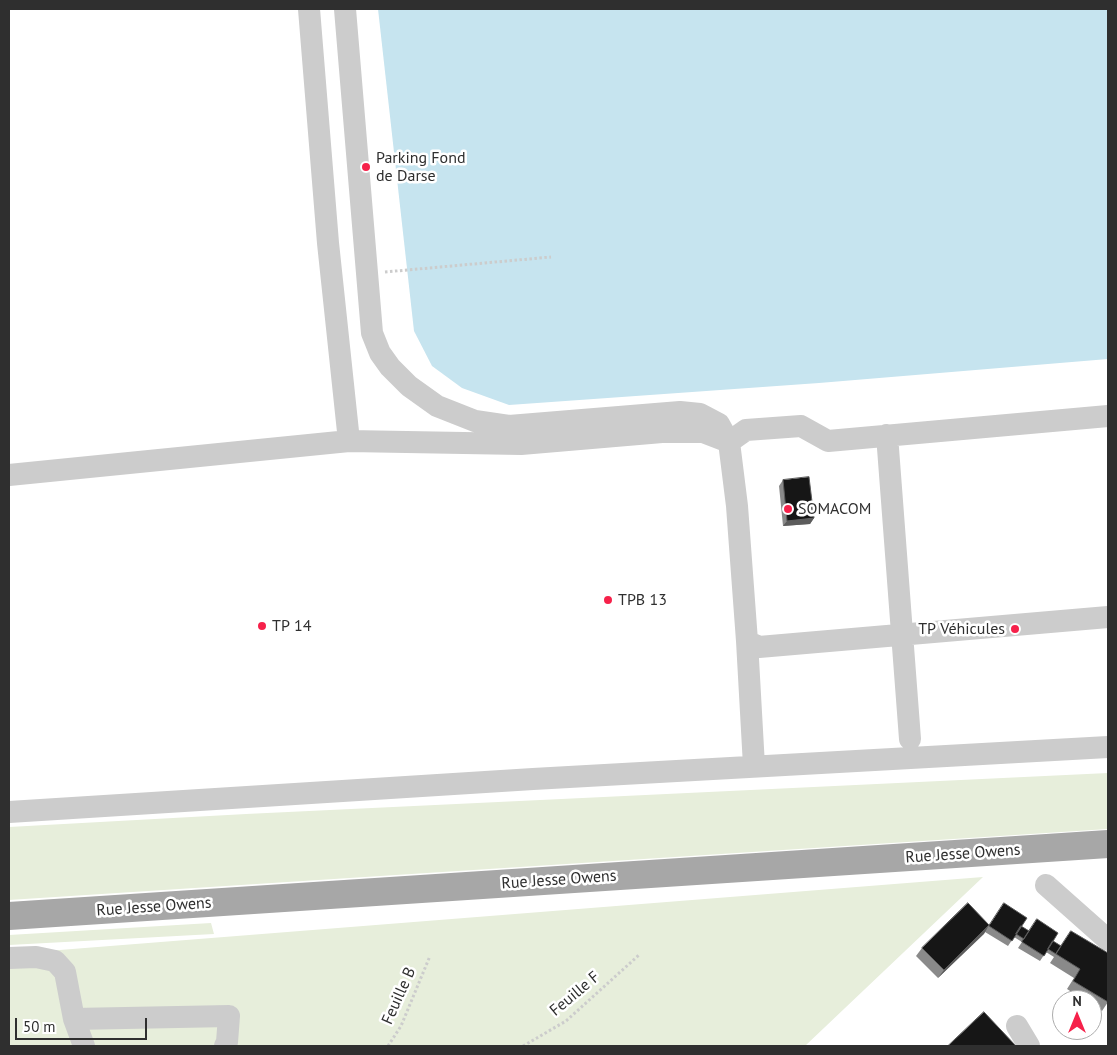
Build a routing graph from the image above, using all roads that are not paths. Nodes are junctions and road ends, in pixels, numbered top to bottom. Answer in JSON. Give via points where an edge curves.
{"nodes":[{"id":1,"x":308,"y":9,"type":"edge"},
{"id":2,"x":345,"y":9,"type":"edge"},
{"id":3,"x":1108,"y":416,"type":"edge"},
{"id":4,"x":887,"y":435,"type":"junction"},
{"id":5,"x":349,"y":441,"type":"junction"},
{"id":6,"x":729,"y":442,"type":"junction"},
{"id":7,"x":9,"y":475,"type":"edge"},
{"id":8,"x":1108,"y":617,"type":"edge"},
{"id":9,"x":902,"y":635,"type":"junction"},
{"id":10,"x":746,"y":641,"type":"junction"},
{"id":11,"x":910,"y":739,"type":"dead end"},
{"id":12,"x":1108,"y":747,"type":"edge"},
{"id":13,"x":754,"y":766,"type":"junction"},
{"id":14,"x":9,"y":812,"type":"edge"},
{"id":15,"x":1108,"y":844,"type":"edge"},
{"id":16,"x":1046,"y":884,"type":"dead end"},
{"id":17,"x":9,"y":916,"type":"edge"},
{"id":18,"x":1108,"y":940,"type":"edge"},
{"id":19,"x":9,"y":958,"type":"edge"},
{"id":20,"x":74,"y":1019,"type":"junction"},
{"id":21,"x":1017,"y":1026,"type":"dead end"},
{"id":22,"x":84,"y":1046,"type":"edge"},
{"id":23,"x":225,"y":1046,"type":"edge"},
{"id":24,"x":1029,"y":1046,"type":"edge"}],
"edges":[{"from":1,"to":5,"type":"lane"},
{"from":2,"to":6,"type":"lane","via":[[372,333],[390,367],[437,406],[475,422],[509,426],[680,412],[700,414],[719,424]]},
{"from":3,"to":4,"type":"lane"},
{"from":4,"to":6,"type":"lane","via":[[828,441],[801,426],[746,430]]},
{"from":4,"to":9,"type":"lane"},
{"from":5,"to":6,"type":"lane","via":[[521,444],[703,432]]},
{"from":5,"to":7,"type":"lane"},
{"from":6,"to":10,"type":"lane","via":[[737,506]]},
{"from":8,"to":9,"type":"lane"},
{"from":9,"to":10,"type":"lane","via":[[759,647]]},
{"from":9,"to":11,"type":"lane"},
{"from":10,"to":13,"type":"lane"},
{"from":12,"to":13,"type":"lane"},
{"from":13,"to":14,"type":"lane"},
{"from":15,"to":17,"type":"main road","name":"Rue Jesse Owens"},
{"from":16,"to":18,"type":"lane"},
{"from":19,"to":20,"type":"lane","via":[[36,957],[55,961],[65,972]]},
{"from":20,"to":22,"type":"lane"},
{"from":20,"to":23,"type":"lane","via":[[229,1016]]},
{"from":21,"to":24,"type":"lane"}]}
